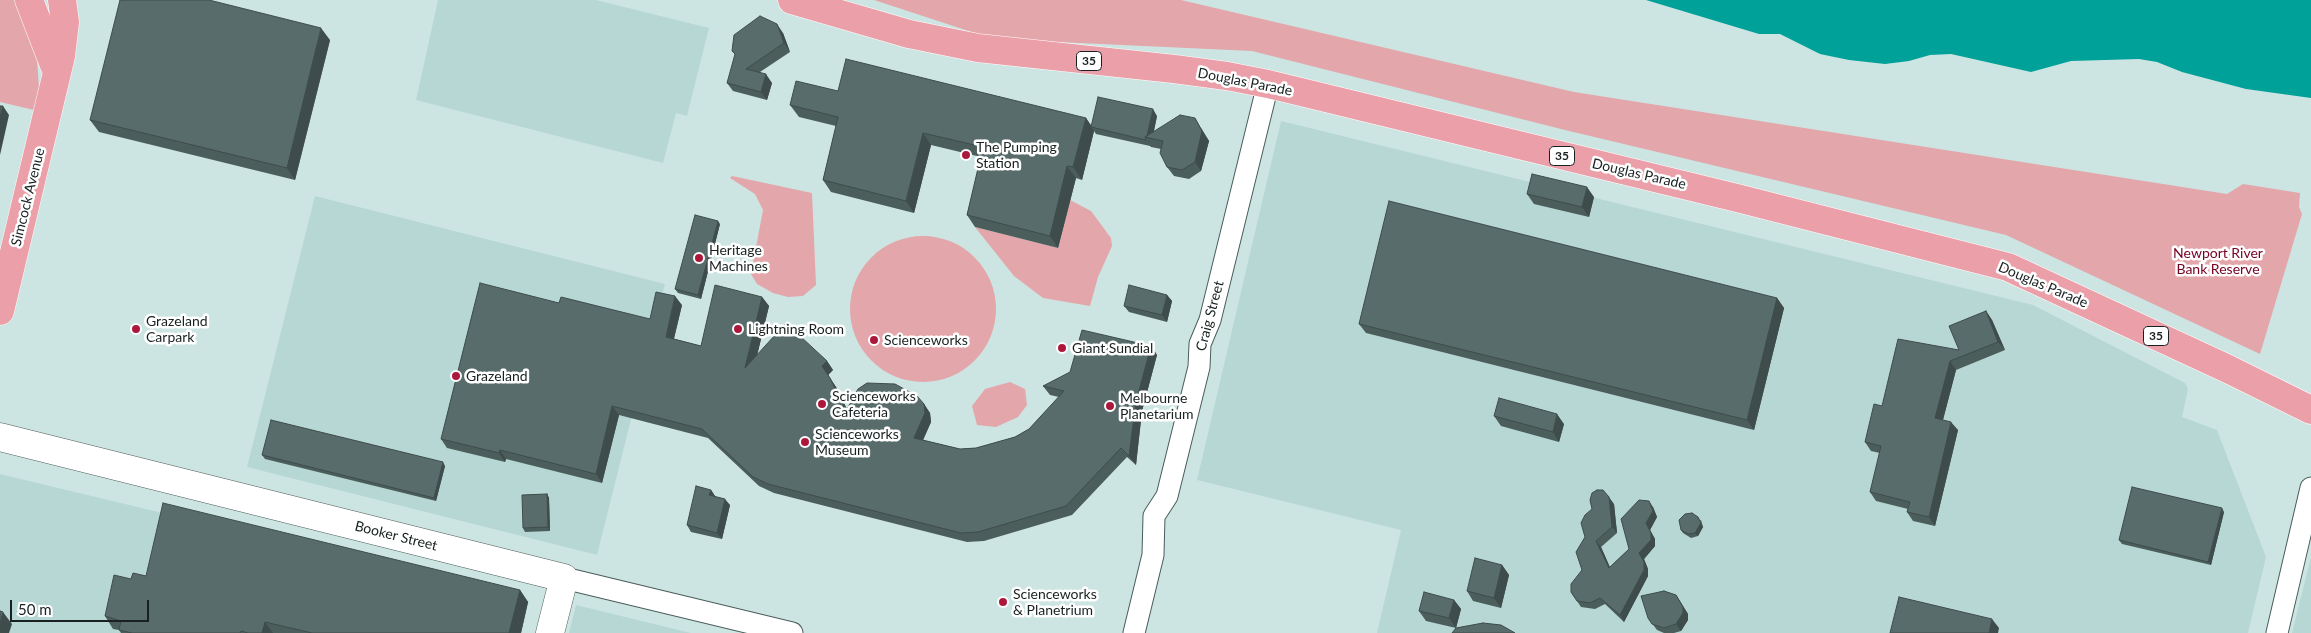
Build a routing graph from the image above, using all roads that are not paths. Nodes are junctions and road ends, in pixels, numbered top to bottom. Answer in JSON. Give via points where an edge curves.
{"nodes":[{"id":1,"x":28,"y":0,"type":"edge"},
{"id":2,"x":42,"y":0,"type":"edge"},
{"id":3,"x":62,"y":0,"type":"edge"},
{"id":4,"x":792,"y":0,"type":"edge"},
{"id":5,"x":55,"y":74,"type":"junction"},
{"id":6,"x":1268,"y":84,"type":"junction"},
{"id":7,"x":0,"y":311,"type":"edge"},
{"id":8,"x":2311,"y":410,"type":"edge"},
{"id":9,"x":0,"y":437,"type":"edge"},
{"id":10,"x":2311,"y":488,"type":"edge"},
{"id":11,"x":564,"y":578,"type":"junction"},
{"id":12,"x":550,"y":633,"type":"edge"},
{"id":13,"x":792,"y":633,"type":"edge"},
{"id":14,"x":1134,"y":633,"type":"edge"},
{"id":15,"x":2277,"y":633,"type":"edge"}],
"edges":[{"from":1,"to":5,"type":"main road"},
{"from":2,"to":5,"type":"main road","name":"Simcock Avenue"},
{"from":3,"to":5,"type":"main road","name":"Simcock Avenue","via":[[65,30]]},
{"from":4,"to":6,"type":"main road","name":"Douglas Parade","number":"35","via":[[909,34],[978,48],[1191,71]]},
{"from":5,"to":7,"type":"main road","name":"Simcock Avenue"},
{"from":6,"to":8,"type":"main road","name":"Douglas Parade","number":"35","via":[[2008,267]]},
{"from":6,"to":14,"type":"street","name":"Craig Street","via":[[1210,320],[1200,344],[1198,367],[1167,496],[1154,516],[1153,555]]},
{"from":9,"to":11,"type":"street","name":"Booker Street"},
{"from":10,"to":15,"type":"street"},
{"from":11,"to":12,"type":"street"},
{"from":11,"to":13,"type":"street","name":"Booker Street"}]}
